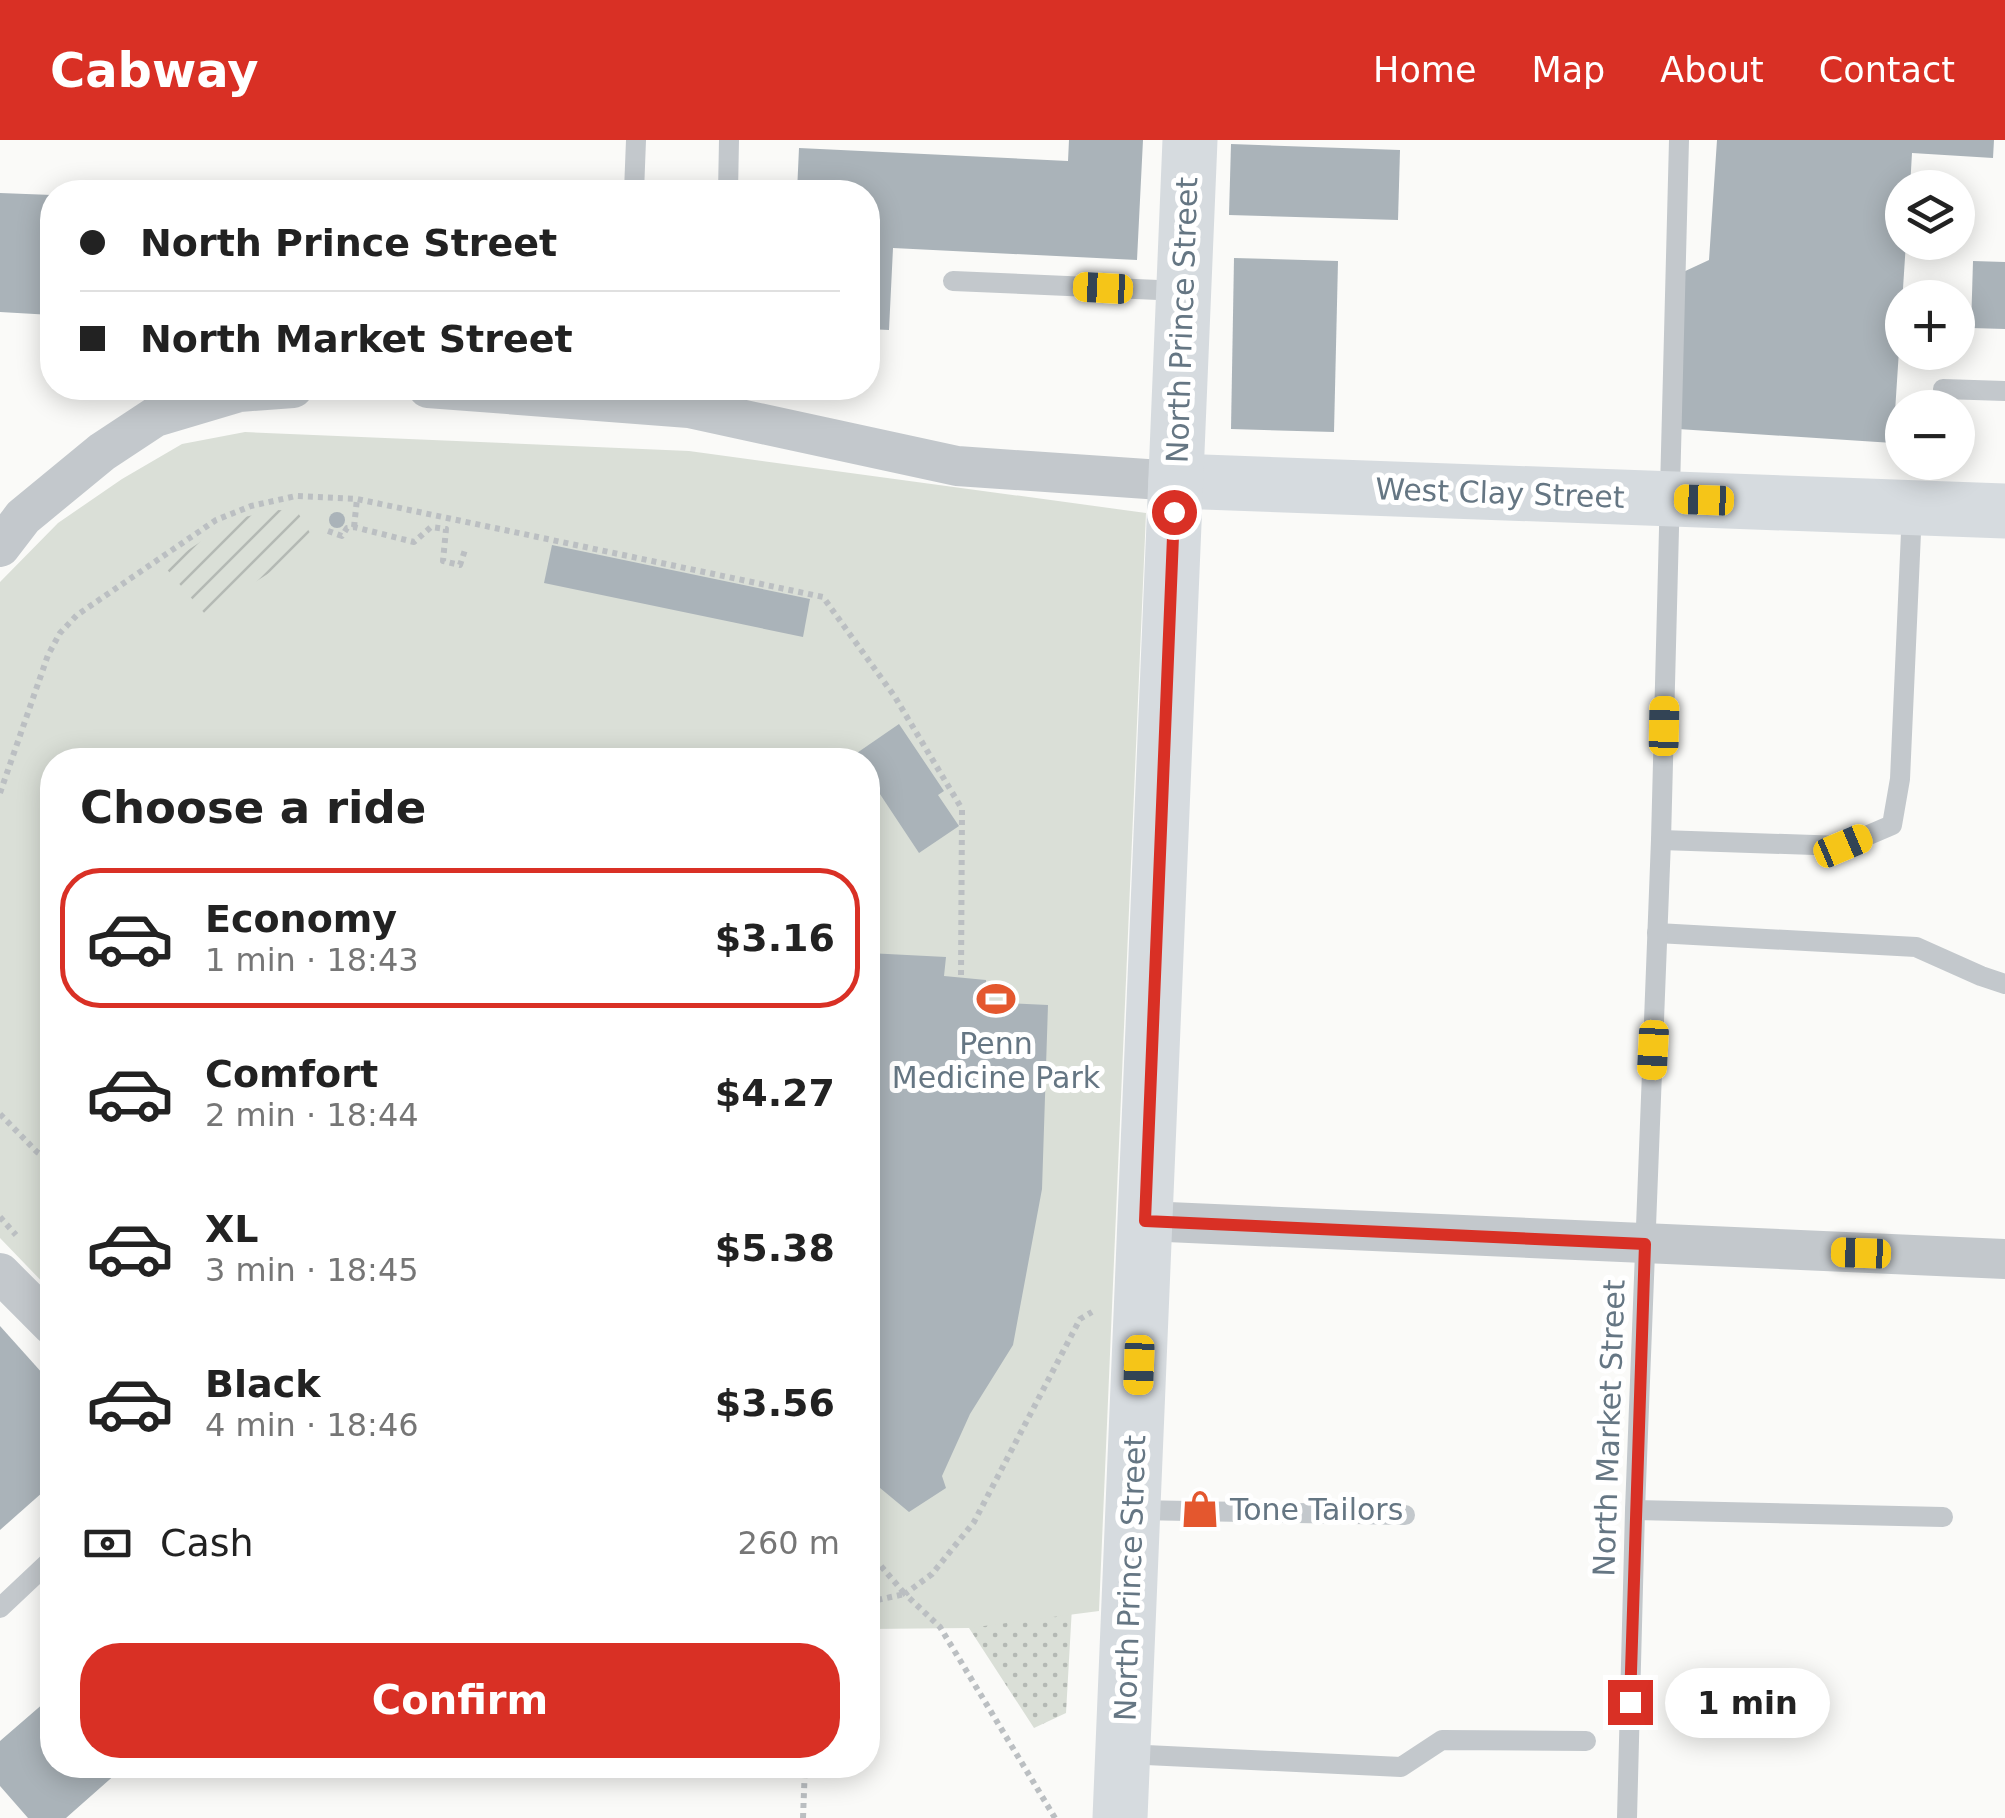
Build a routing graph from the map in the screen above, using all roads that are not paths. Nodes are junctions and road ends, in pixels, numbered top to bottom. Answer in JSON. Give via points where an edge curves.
{"nodes":[{"id":1,"x":636,"y":140,"type":"edge"},
{"id":2,"x":730,"y":140,"type":"edge"},
{"id":3,"x":1190,"y":140,"type":"edge"},
{"id":4,"x":1679,"y":140,"type":"edge"},
{"id":5,"x":634,"y":180,"type":"edge"},
{"id":6,"x":728,"y":180,"type":"edge"},
{"id":7,"x":952,"y":281,"type":"dead end"},
{"id":8,"x":1183,"y":291,"type":"junction"},
{"id":9,"x":1943,"y":389,"type":"dead end"},
{"id":10,"x":2005,"y":390,"type":"edge"},
{"id":11,"x":211,"y":400,"type":"edge"},
{"id":12,"x":585,"y":400,"type":"edge"},
{"id":13,"x":1176,"y":481,"type":"junction"},
{"id":14,"x":1670,"y":499,"type":"junction"},
{"id":15,"x":1912,"y":508,"type":"junction"},
{"id":16,"x":2005,"y":511,"type":"edge"},
{"id":17,"x":8,"y":519,"type":"edge"},
{"id":18,"x":1661,"y":840,"type":"junction"},
{"id":19,"x":1658,"y":933,"type":"junction"},
{"id":20,"x":2005,"y":984,"type":"edge"},
{"id":21,"x":1145,"y":1221,"type":"junction"},
{"id":22,"x":1645,"y":1244,"type":"junction"},
{"id":23,"x":2005,"y":1259,"type":"edge"},
{"id":24,"x":0,"y":1273,"type":"edge"},
{"id":25,"x":40,"y":1313,"type":"edge"},
{"id":26,"x":1134,"y":1510,"type":"junction"},
{"id":27,"x":1635,"y":1510,"type":"junction"},
{"id":28,"x":1405,"y":1514,"type":"dead end"},
{"id":29,"x":1943,"y":1518,"type":"dead end"},
{"id":30,"x":40,"y":1570,"type":"edge"},
{"id":31,"x":0,"y":1608,"type":"edge"},
{"id":32,"x":1586,"y":1741,"type":"dead end"},
{"id":33,"x":1123,"y":1754,"type":"junction"},
{"id":34,"x":1120,"y":1818,"type":"edge"},
{"id":35,"x":1627,"y":1818,"type":"edge"}],
"edges":[{"from":1,"to":5,"type":"lane"},
{"from":2,"to":6,"type":"lane"},
{"from":3,"to":8,"type":"main road","name":"North Prince Street"},
{"from":4,"to":14,"type":"lane","name":"North Market Street"},
{"from":7,"to":8,"type":"lane"},
{"from":8,"to":13,"type":"main road","name":"North Prince Street"},
{"from":9,"to":10,"type":"lane"},
{"from":11,"to":17,"type":"street","via":[[155,417]]},
{"from":12,"to":13,"type":"street","via":[[689,408],[957,466]]},
{"from":13,"to":14,"type":"main road","name":"West Clay Street"},
{"from":13,"to":21,"type":"main road","name":"North Prince Street"},
{"from":14,"to":15,"type":"main road","name":"West Clay Street"},
{"from":14,"to":18,"type":"lane","name":"North Market Street"},
{"from":15,"to":16,"type":"main road","name":"West Clay Street"},
{"from":15,"to":18,"type":"lane","via":[[1900,779],[1892,825],[1843,846]]},
{"from":18,"to":19,"type":"lane","name":"North Market Street"},
{"from":19,"to":20,"type":"lane","via":[[1916,947]]},
{"from":19,"to":22,"type":"lane","name":"North Market Street"},
{"from":21,"to":22,"type":"street"},
{"from":21,"to":26,"type":"main road","name":"North Prince Street"},
{"from":22,"to":23,"type":"street"},
{"from":22,"to":27,"type":"lane","name":"North Market Street"},
{"from":24,"to":25,"type":"street"},
{"from":26,"to":28,"type":"lane"},
{"from":26,"to":33,"type":"main road","name":"North Prince Street"},
{"from":27,"to":29,"type":"lane"},
{"from":27,"to":35,"type":"lane","name":"North Market Street"},
{"from":30,"to":31,"type":"lane"},
{"from":32,"to":33,"type":"lane","via":[[1442,1740],[1400,1767]]},
{"from":33,"to":34,"type":"main road","name":"North Prince Street"}]}
